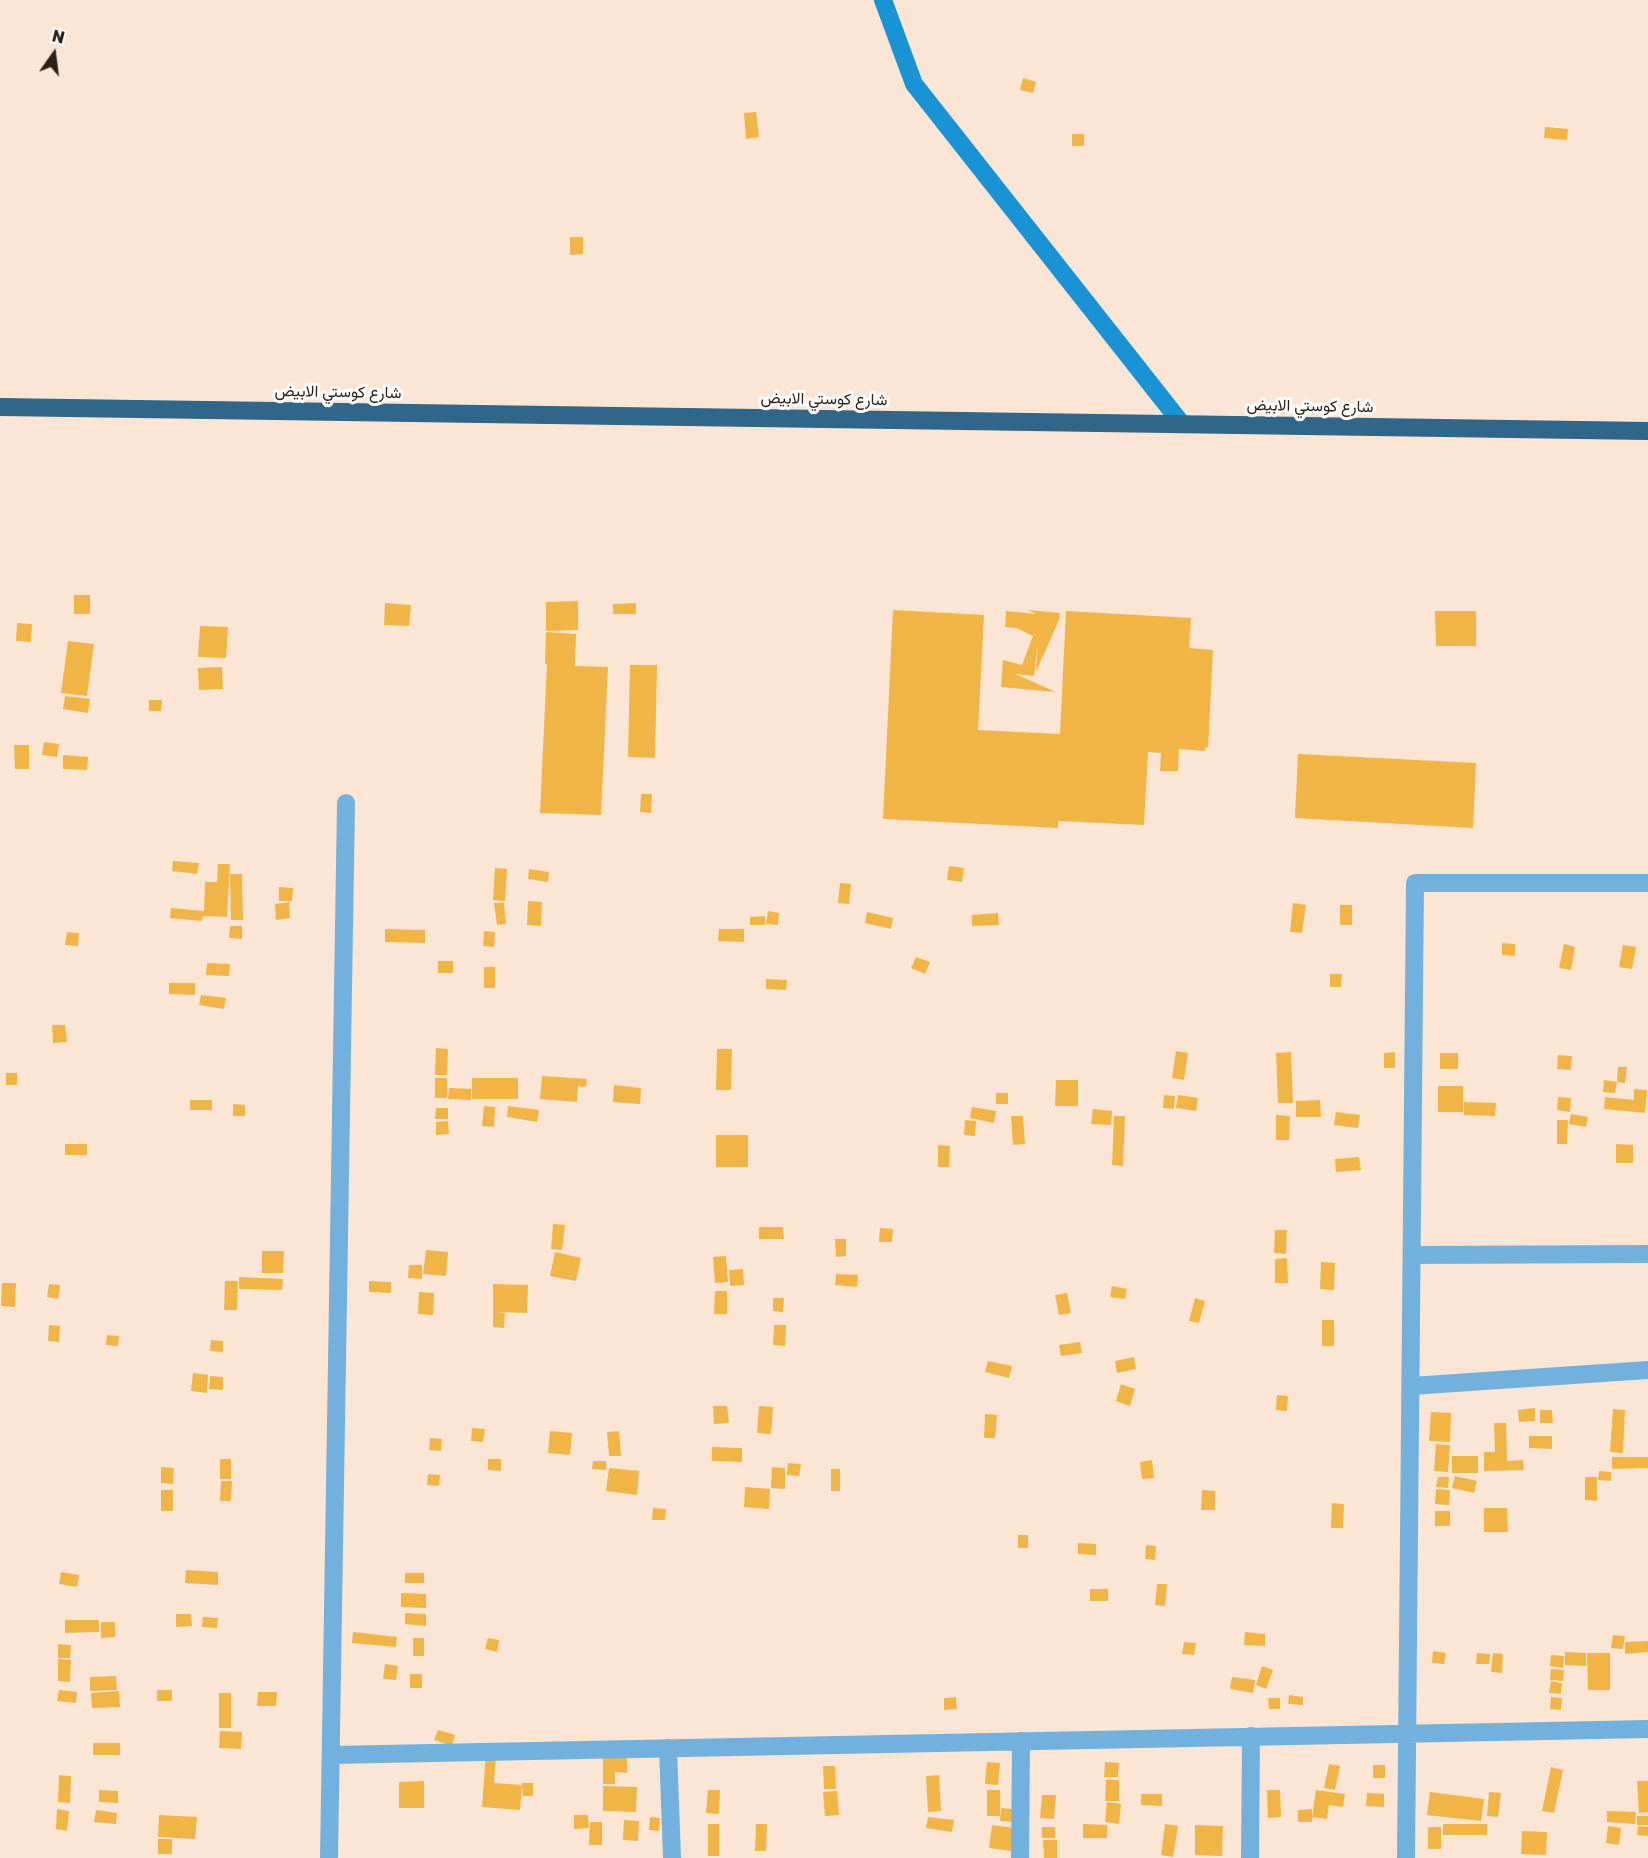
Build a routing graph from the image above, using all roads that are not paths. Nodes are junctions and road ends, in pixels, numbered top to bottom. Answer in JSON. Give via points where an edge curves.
{"nodes":[{"id":1,"x":883,"y":0,"type":"edge"},
{"id":2,"x":0,"y":406,"type":"edge"},
{"id":3,"x":1182,"y":424,"type":"junction"},
{"id":4,"x":1648,"y":430,"type":"edge"},
{"id":5,"x":346,"y":803,"type":"dead end"},
{"id":6,"x":1648,"y":883,"type":"edge"},
{"id":7,"x":1648,"y":1254,"type":"edge"},
{"id":8,"x":1412,"y":1255,"type":"junction"},
{"id":9,"x":1648,"y":1370,"type":"edge"},
{"id":10,"x":1411,"y":1386,"type":"junction"},
{"id":11,"x":1648,"y":1729,"type":"edge"},
{"id":12,"x":1407,"y":1733,"type":"junction"},
{"id":13,"x":1251,"y":1736,"type":"junction"},
{"id":14,"x":1021,"y":1741,"type":"junction"},
{"id":15,"x":668,"y":1748,"type":"junction"},
{"id":16,"x":331,"y":1755,"type":"junction"},
{"id":17,"x":329,"y":1858,"type":"edge"},
{"id":18,"x":672,"y":1858,"type":"edge"},
{"id":19,"x":1020,"y":1858,"type":"edge"},
{"id":20,"x":1250,"y":1858,"type":"edge"},
{"id":21,"x":1406,"y":1858,"type":"edge"}],
"edges":[{"from":1,"to":3,"type":"street","via":[[914,84]]},
{"from":2,"to":3,"type":"highway","name":"شارع كوستي الابيض"},
{"from":3,"to":4,"type":"highway","name":"شارع كوستي الابيض"},
{"from":5,"to":16,"type":"street"},
{"from":6,"to":8,"type":"street","via":[[1415,883]]},
{"from":7,"to":8,"type":"street"},
{"from":8,"to":10,"type":"street"},
{"from":9,"to":10,"type":"street"},
{"from":10,"to":12,"type":"street"},
{"from":11,"to":12,"type":"street"},
{"from":12,"to":13,"type":"street"},
{"from":12,"to":21,"type":"street"},
{"from":13,"to":14,"type":"street"},
{"from":13,"to":20,"type":"street"},
{"from":14,"to":15,"type":"street"},
{"from":14,"to":19,"type":"street"},
{"from":15,"to":16,"type":"street"},
{"from":15,"to":18,"type":"street"},
{"from":16,"to":17,"type":"street"}]}
